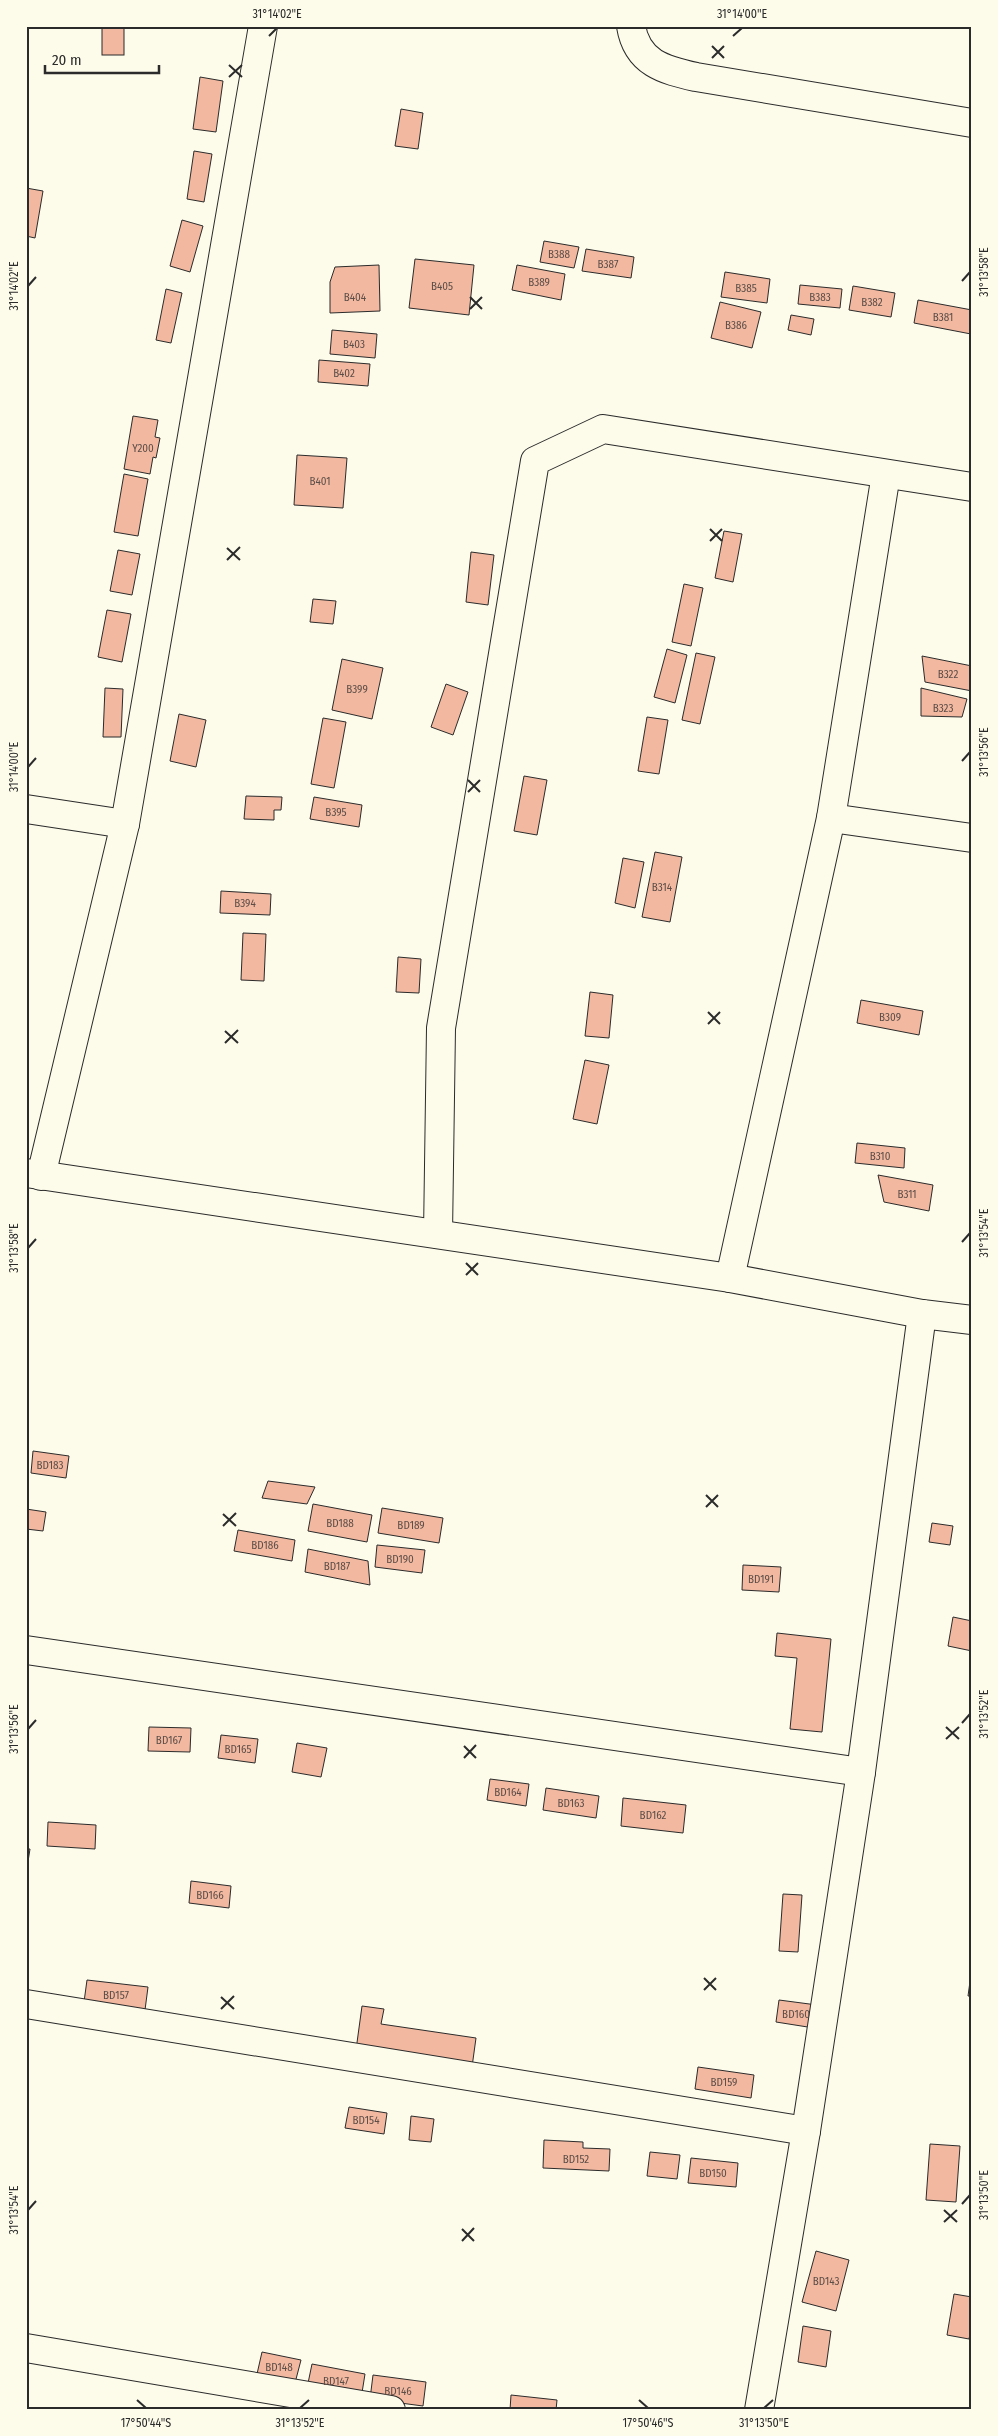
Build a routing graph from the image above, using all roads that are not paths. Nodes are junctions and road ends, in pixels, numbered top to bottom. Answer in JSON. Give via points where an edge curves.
{"nodes":[{"id":1,"x":263,"y":26,"type":"edge"},
{"id":2,"x":631,"y":26,"type":"edge"},
{"id":3,"x":972,"y":123,"type":"edge"},
{"id":4,"x":886,"y":474,"type":"junction"},
{"id":5,"x":972,"y":487,"type":"edge"},
{"id":6,"x":26,"y":809,"type":"edge"},
{"id":7,"x":831,"y":818,"type":"junction"},
{"id":8,"x":125,"y":824,"type":"junction"},
{"id":9,"x":972,"y":838,"type":"edge"},
{"id":10,"x":34,"y":1174,"type":"edge"},
{"id":11,"x":438,"y":1234,"type":"junction"},
{"id":12,"x":730,"y":1278,"type":"junction"},
{"id":13,"x":922,"y":1314,"type":"junction"},
{"id":14,"x":972,"y":1320,"type":"edge"},
{"id":15,"x":26,"y":1650,"type":"edge"},
{"id":16,"x":861,"y":1772,"type":"junction"},
{"id":17,"x":26,"y":2004,"type":"edge"},
{"id":18,"x":806,"y":2131,"type":"junction"},
{"id":19,"x":26,"y":2348,"type":"edge"},
{"id":20,"x":391,"y":2410,"type":"edge"},
{"id":21,"x":759,"y":2410,"type":"edge"}],
"edges":[{"from":1,"to":8,"type":"street"},
{"from":2,"to":3,"type":"street","via":[[633,38],[644,56],[662,69]]},
{"from":4,"to":5,"type":"street"},
{"from":4,"to":7,"type":"street"},
{"from":4,"to":11,"type":"street","via":[[603,428],[535,461],[441,1028]]},
{"from":6,"to":8,"type":"street"},
{"from":7,"to":9,"type":"street"},
{"from":7,"to":12,"type":"street"},
{"from":8,"to":10,"type":"street"},
{"from":10,"to":11,"type":"street"},
{"from":11,"to":12,"type":"street"},
{"from":12,"to":13,"type":"street"},
{"from":13,"to":14,"type":"street"},
{"from":13,"to":16,"type":"street"},
{"from":15,"to":16,"type":"street"},
{"from":16,"to":18,"type":"street"},
{"from":17,"to":18,"type":"street"},
{"from":18,"to":21,"type":"street"},
{"from":19,"to":20,"type":"street"}]}
